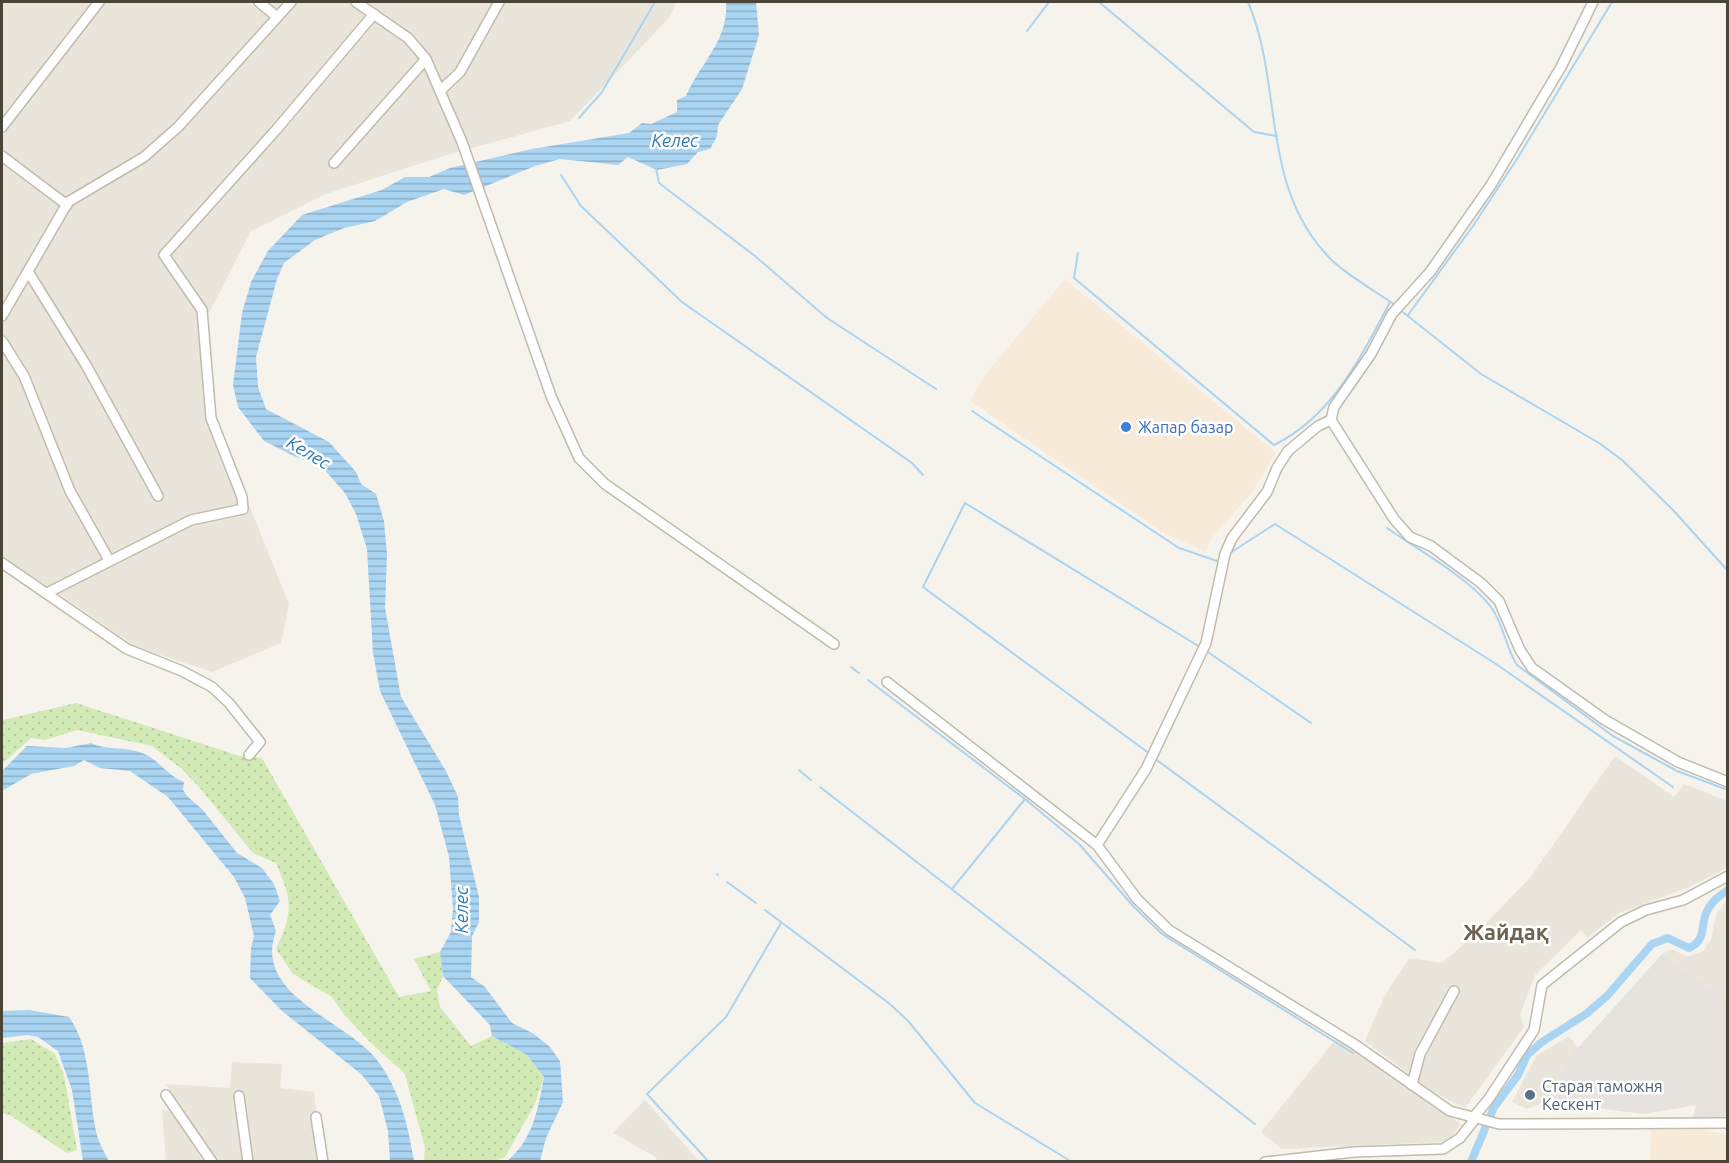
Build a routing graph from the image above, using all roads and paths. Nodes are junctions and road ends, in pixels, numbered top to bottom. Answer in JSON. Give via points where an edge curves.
{"nodes":[{"id":1,"x":99,"y":2,"type":"edge"},
{"id":2,"x":259,"y":2,"type":"edge"},
{"id":3,"x":291,"y":2,"type":"edge"},
{"id":4,"x":356,"y":2,"type":"edge"},
{"id":5,"x":499,"y":2,"type":"edge"},
{"id":6,"x":1593,"y":2,"type":"edge"},
{"id":7,"x":374,"y":14,"type":"junction"},
{"id":8,"x":277,"y":17,"type":"junction"},
{"id":9,"x":426,"y":58,"type":"junction"},
{"id":10,"x":441,"y":90,"type":"junction"},
{"id":11,"x":2,"y":127,"type":"edge"},
{"id":12,"x":2,"y":156,"type":"edge"},
{"id":13,"x":334,"y":163,"type":"dead end"},
{"id":14,"x":67,"y":205,"type":"junction"},
{"id":15,"x":29,"y":273,"type":"junction"},
{"id":16,"x":2,"y":316,"type":"edge"},
{"id":17,"x":2,"y":341,"type":"edge"},
{"id":18,"x":1331,"y":420,"type":"junction"},
{"id":19,"x":158,"y":496,"type":"dead end"},
{"id":20,"x":109,"y":560,"type":"junction"},
{"id":21,"x":2,"y":563,"type":"edge"},
{"id":22,"x":47,"y":593,"type":"junction"},
{"id":23,"x":834,"y":644,"type":"dead end"},
{"id":24,"x":887,"y":682,"type":"dead end"},
{"id":25,"x":249,"y":755,"type":"dead end"},
{"id":26,"x":1728,"y":782,"type":"edge"},
{"id":27,"x":1097,"y":844,"type":"junction"},
{"id":28,"x":1728,"y":876,"type":"edge"},
{"id":29,"x":1454,"y":991,"type":"dead end"},
{"id":30,"x":1412,"y":1084,"type":"junction"},
{"id":31,"x":166,"y":1095,"type":"dead end"},
{"id":32,"x":238,"y":1096,"type":"dead end"},
{"id":33,"x":316,"y":1117,"type":"dead end"},
{"id":34,"x":1477,"y":1120,"type":"junction"},
{"id":35,"x":1728,"y":1123,"type":"edge"},
{"id":36,"x":212,"y":1161,"type":"edge"},
{"id":37,"x":248,"y":1161,"type":"edge"},
{"id":38,"x":323,"y":1161,"type":"edge"},
{"id":39,"x":1265,"y":1161,"type":"edge"}],
"edges":[{"from":1,"to":11,"type":"street"},
{"from":2,"to":8,"type":"street"},
{"from":3,"to":8,"type":"street"},
{"from":4,"to":7,"type":"street"},
{"from":5,"to":10,"type":"street","via":[[460,72]]},
{"from":6,"to":18,"type":"street","via":[[1561,67],[1491,185],[1430,272],[1392,314],[1371,354],[1334,407]]},
{"from":7,"to":9,"type":"street","via":[[408,38]]},
{"from":7,"to":20,"type":"street","via":[[164,255],[202,310],[211,418],[242,497],[243,509],[191,520]]},
{"from":8,"to":14,"type":"street","via":[[178,127],[144,157]]},
{"from":9,"to":10,"type":"street"},
{"from":9,"to":13,"type":"street"},
{"from":10,"to":23,"type":"street","via":[[551,396],[579,458],[605,484]]},
{"from":12,"to":14,"type":"street"},
{"from":14,"to":15,"type":"street"},
{"from":15,"to":16,"type":"street"},
{"from":15,"to":19,"type":"street","via":[[86,365]]},
{"from":17,"to":20,"type":"street","via":[[24,376],[70,491]]},
{"from":18,"to":26,"type":"street","via":[[1394,519],[1410,537],[1440,552],[1498,601],[1532,668],[1605,720],[1678,762]]},
{"from":18,"to":27,"type":"street","via":[[1288,451],[1267,492],[1232,538],[1206,643],[1146,769]]},
{"from":20,"to":22,"type":"street"},
{"from":21,"to":22,"type":"street"},
{"from":22,"to":25,"type":"street","via":[[127,649],[212,687],[260,742]]},
{"from":24,"to":27,"type":"street"},
{"from":27,"to":30,"type":"street","via":[[1137,899],[1169,930]]},
{"from":28,"to":34,"type":"street","via":[[1683,900],[1621,922],[1542,985],[1534,1030]]},
{"from":29,"to":30,"type":"street","via":[[1420,1054]]},
{"from":30,"to":34,"type":"street","via":[[1450,1111]]},
{"from":31,"to":36,"type":"street"},
{"from":32,"to":37,"type":"street"},
{"from":33,"to":38,"type":"street"},
{"from":34,"to":35,"type":"street","via":[[1499,1124]]},
{"from":34,"to":39,"type":"street","via":[[1443,1149]]}]}
